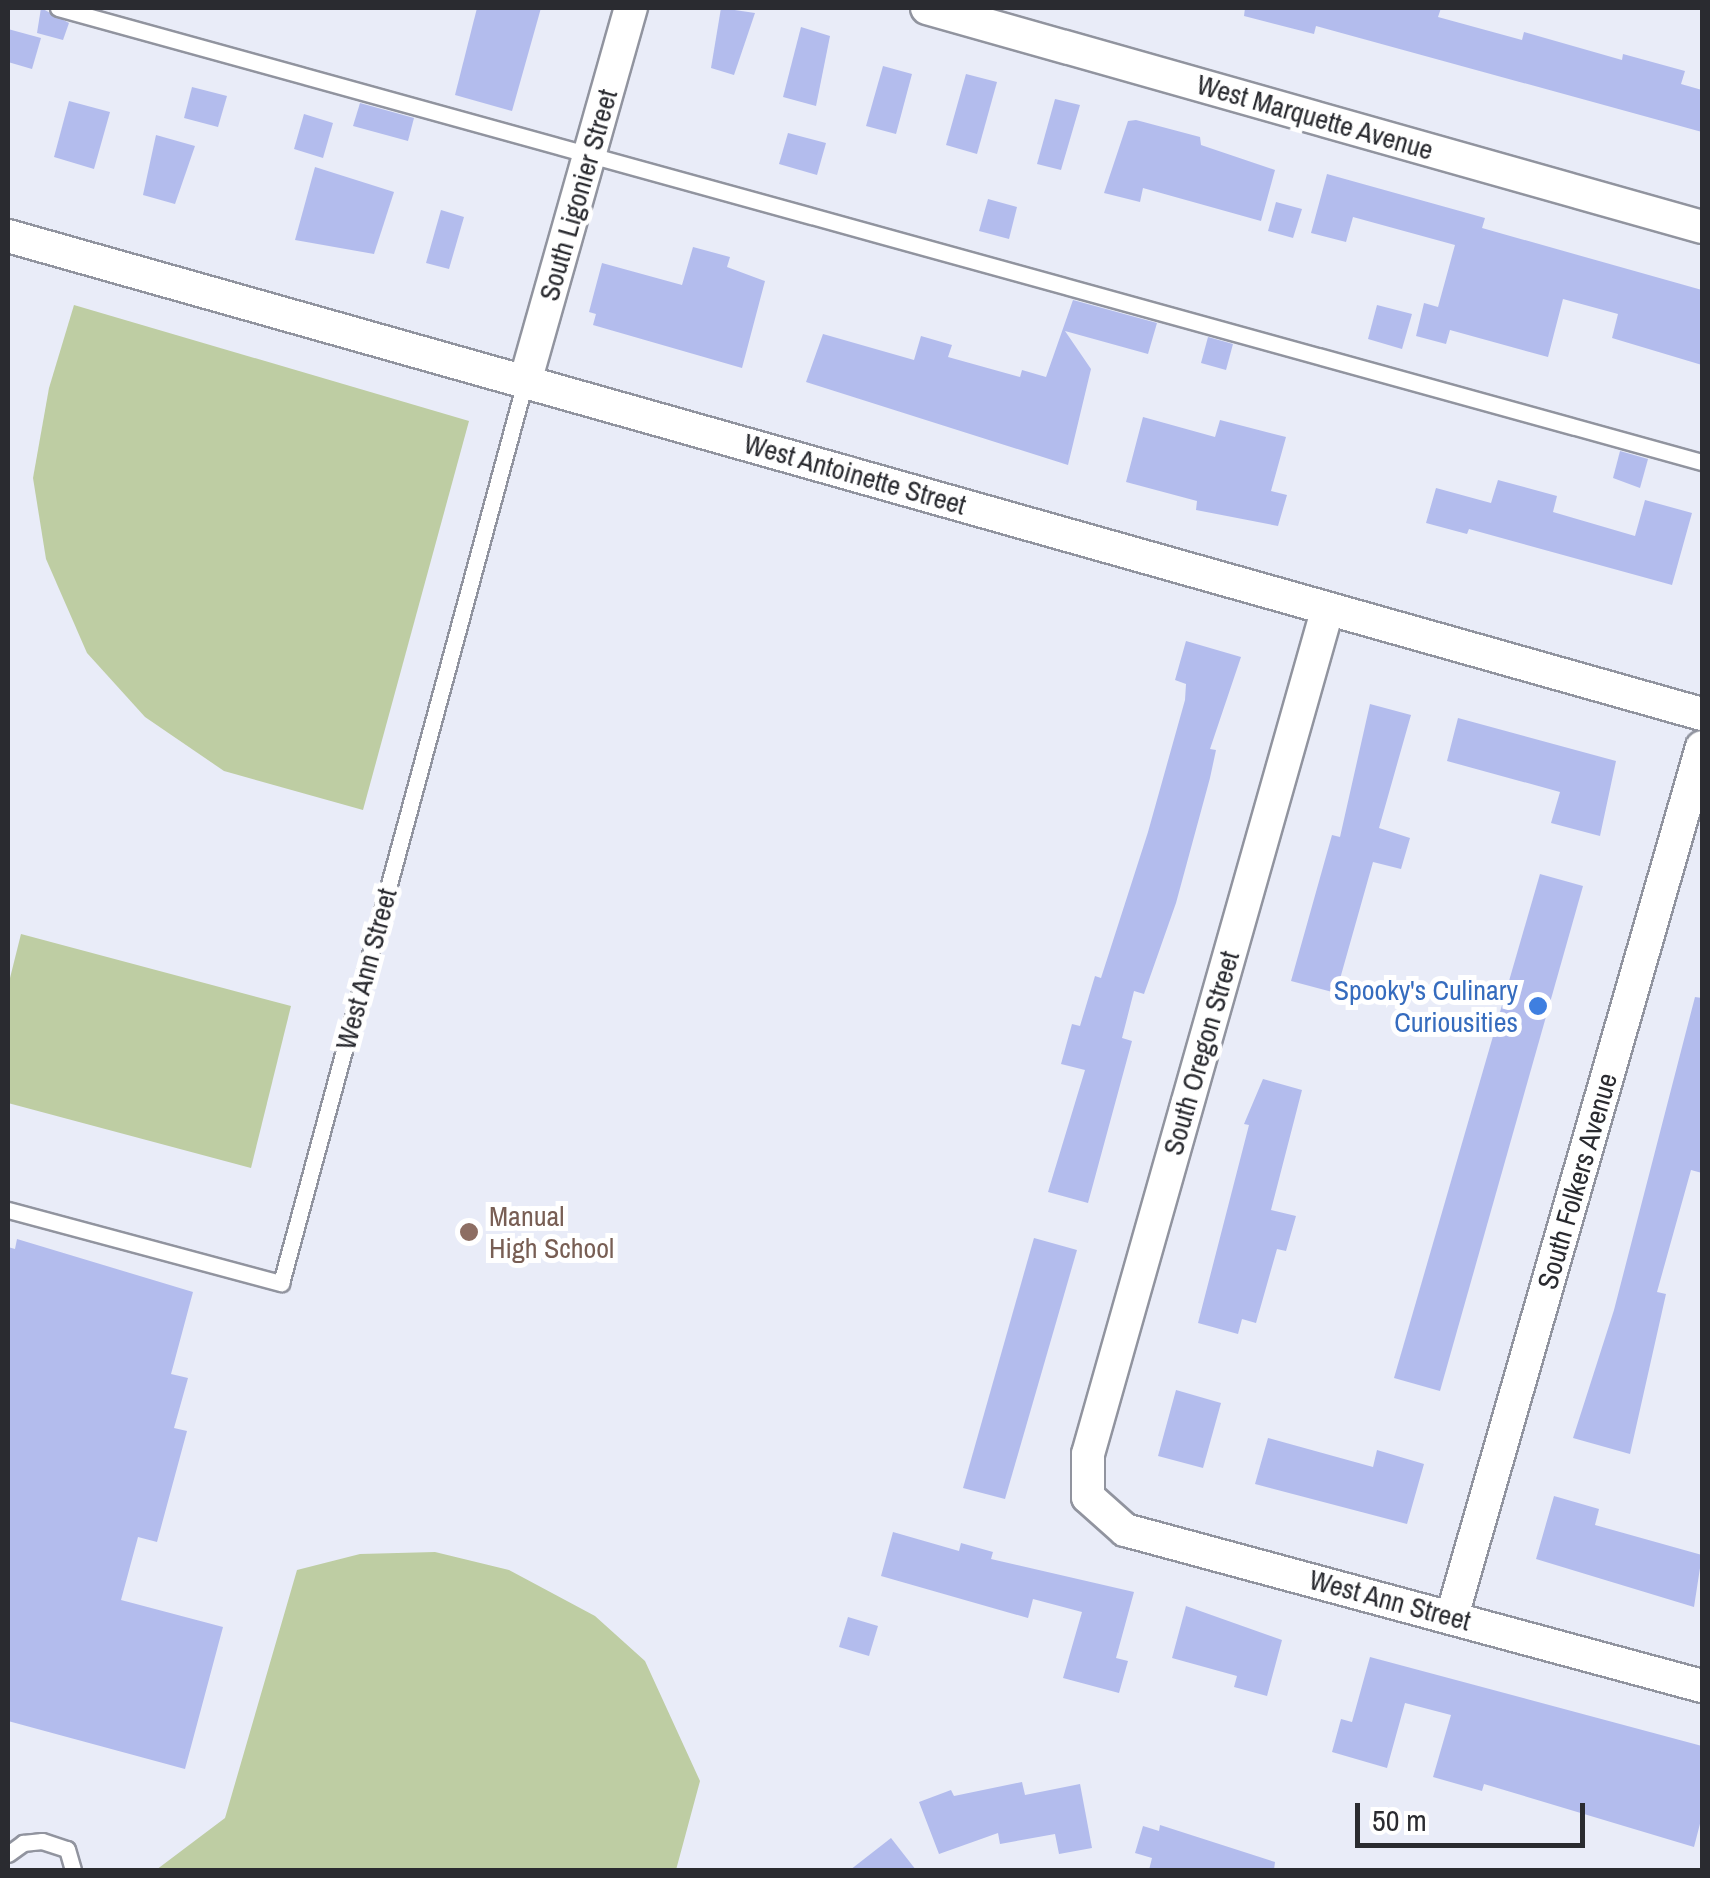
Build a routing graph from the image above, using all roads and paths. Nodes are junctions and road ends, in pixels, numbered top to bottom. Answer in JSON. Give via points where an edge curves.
{"nodes":[{"id":1,"x":58,"y":8,"type":"edge"},
{"id":2,"x":631,"y":8,"type":"edge"},
{"id":3,"x":927,"y":8,"type":"edge"},
{"id":4,"x":589,"y":154,"type":"junction"},
{"id":5,"x":1702,"y":227,"type":"edge"},
{"id":6,"x":8,"y":236,"type":"edge"},
{"id":7,"x":526,"y":382,"type":"junction"},
{"id":8,"x":1702,"y":462,"type":"edge"},
{"id":9,"x":1327,"y":611,"type":"junction"},
{"id":10,"x":1702,"y":714,"type":"edge"},
{"id":11,"x":1702,"y":746,"type":"edge"},
{"id":12,"x":8,"y":1210,"type":"edge"},
{"id":13,"x":1088,"y":1497,"type":"joint"},
{"id":14,"x":1452,"y":1616,"type":"junction"},
{"id":15,"x":1702,"y":1686,"type":"edge"},
{"id":16,"x":8,"y":1854,"type":"edge"},
{"id":17,"x":72,"y":1870,"type":"edge"}],
"edges":[{"from":1,"to":4,"type":"lane"},
{"from":2,"to":4,"type":"street","name":"South Ligonier Street"},
{"from":3,"to":5,"type":"street","name":"West Marquette Avenue"},
{"from":4,"to":7,"type":"street","name":"South Ligonier Street"},
{"from":4,"to":8,"type":"lane"},
{"from":6,"to":7,"type":"street","name":"West Antoinette Street"},
{"from":7,"to":9,"type":"street","name":"West Antoinette Street"},
{"from":7,"to":12,"type":"lane","name":"West Ann Street","via":[[281,1283]]},
{"from":9,"to":10,"type":"street","name":"West Antoinette Street"},
{"from":9,"to":13,"type":"street","name":"South Oregon Street","via":[[1088,1454]]},
{"from":11,"to":14,"type":"street","name":"South Folkers Avenue"},
{"from":13,"to":14,"type":"street","name":"West Ann Street","via":[[1125,1530]]},
{"from":14,"to":15,"type":"street","name":"West Ann Street"},
{"from":16,"to":17,"type":"lane","via":[[42,1841],[67,1849]]}]}
